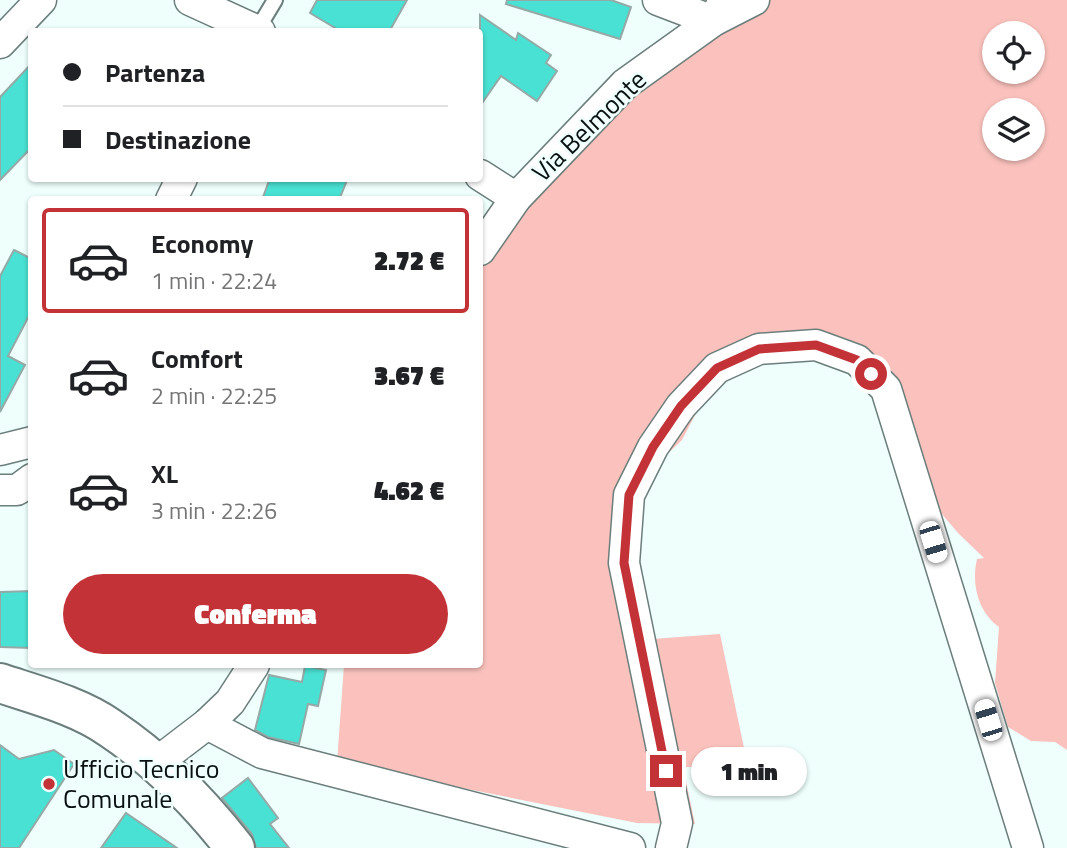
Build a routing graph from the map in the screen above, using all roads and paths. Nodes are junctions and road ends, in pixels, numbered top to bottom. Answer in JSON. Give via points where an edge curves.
{"nodes":[{"id":1,"x":41,"y":0,"type":"edge"},
{"id":2,"x":190,"y":0,"type":"edge"},
{"id":3,"x":275,"y":0,"type":"edge"},
{"id":4,"x":658,"y":0,"type":"edge"},
{"id":5,"x":754,"y":0,"type":"edge"},
{"id":6,"x":719,"y":10,"type":"edge"},
{"id":7,"x":251,"y":28,"type":"edge"},
{"id":8,"x":260,"y":28,"type":"edge"},
{"id":9,"x":0,"y":43,"type":"edge"},
{"id":10,"x":483,"y":177,"type":"edge"},
{"id":11,"x":516,"y":198,"type":"junction"},
{"id":12,"x":483,"y":246,"type":"edge"},
{"id":13,"x":28,"y":443,"type":"edge"},
{"id":14,"x":0,"y":450,"type":"edge"},
{"id":15,"x":28,"y":482,"type":"edge"},
{"id":16,"x":0,"y":491,"type":"edge"},
{"id":17,"x":252,"y":668,"type":"edge"},
{"id":18,"x":1,"y":686,"type":"edge"},
{"id":19,"x":207,"y":724,"type":"junction"},
{"id":20,"x":156,"y":763,"type":"junction"},
{"id":21,"x":235,"y":848,"type":"edge"},
{"id":22,"x":630,"y":848,"type":"edge"},
{"id":23,"x":671,"y":848,"type":"edge"},
{"id":24,"x":1028,"y":848,"type":"edge"}],
"edges":[{"from":1,"to":9,"type":"street"},
{"from":2,"to":7,"type":"street"},
{"from":3,"to":8,"type":"lane"},
{"from":4,"to":6,"type":"street"},
{"from":5,"to":6,"type":"street","name":"Via Belmonte"},
{"from":6,"to":11,"type":"street","name":"Via Belmonte","via":[[625,84]]},
{"from":10,"to":11,"type":"street"},
{"from":11,"to":12,"type":"street","name":"Via Belmonte"},
{"from":13,"to":14,"type":"street"},
{"from":15,"to":16,"type":"street","via":[[18,490]]},
{"from":17,"to":19,"type":"street","via":[[230,702]]},
{"from":18,"to":20,"type":"street","via":[[75,710],[109,727]]},
{"from":19,"to":20,"type":"street"},
{"from":19,"to":22,"type":"street","via":[[265,754]]},
{"from":20,"to":21,"type":"street"},
{"from":23,"to":24,"type":"street","via":[[677,823],[624,563],[629,495],[681,406],[717,368],[759,349],[816,345],[857,360],[886,389]]}]}
